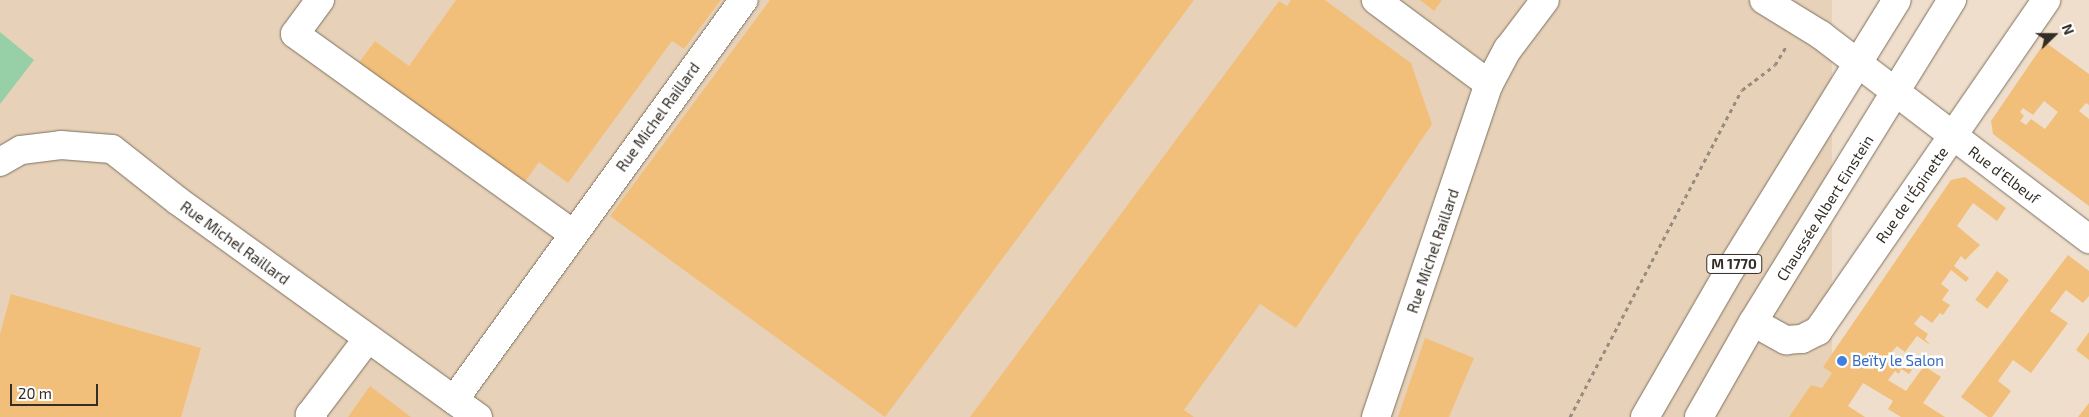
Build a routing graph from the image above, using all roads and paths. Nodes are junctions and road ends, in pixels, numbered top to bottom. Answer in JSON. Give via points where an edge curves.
{"nodes":[{"id":1,"x":320,"y":0,"type":"edge"},
{"id":2,"x":744,"y":0,"type":"edge"},
{"id":3,"x":1376,"y":0,"type":"edge"},
{"id":4,"x":1545,"y":0,"type":"edge"},
{"id":5,"x":1764,"y":0,"type":"edge"},
{"id":6,"x":1897,"y":0,"type":"edge"},
{"id":7,"x":1952,"y":0,"type":"edge"},
{"id":8,"x":2046,"y":0,"type":"edge"},
{"id":9,"x":1802,"y":21,"type":"junction"},
{"id":10,"x":1858,"y":62,"type":"junction"},
{"id":11,"x":1490,"y":84,"type":"junction"},
{"id":12,"x":1896,"y":91,"type":"junction"},
{"id":13,"x":1953,"y":136,"type":"junction"},
{"id":14,"x":0,"y":162,"type":"edge"},
{"id":15,"x":573,"y":234,"type":"junction"},
{"id":16,"x":2089,"y":239,"type":"edge"},
{"id":17,"x":1754,"y":322,"type":"junction"},
{"id":18,"x":368,"y":338,"type":"junction"},
{"id":19,"x":454,"y":400,"type":"junction"},
{"id":20,"x":313,"y":417,"type":"edge"},
{"id":21,"x":478,"y":417,"type":"edge"},
{"id":22,"x":1376,"y":417,"type":"edge"},
{"id":23,"x":1570,"y":417,"type":"edge"},
{"id":24,"x":1645,"y":417,"type":"edge"},
{"id":25,"x":1699,"y":417,"type":"edge"}],
"edges":[{"from":1,"to":15,"type":"street","via":[[295,34]]},
{"from":2,"to":15,"type":"street","name":"Rue Michel Raillard"},
{"from":3,"to":11,"type":"street"},
{"from":4,"to":11,"type":"street","name":"Rue Michel Raillard","via":[[1508,49]]},
{"from":5,"to":9,"type":"street"},
{"from":6,"to":10,"type":"street"},
{"from":7,"to":12,"type":"street","name":"Chaussée Albert Einstein","number":"M 1770"},
{"from":8,"to":13,"type":"street","name":"Rue de l'Épinette"},
{"from":9,"to":10,"type":"street"},
{"from":9,"to":23,"type":"path","via":[[1776,65],[1742,90]]},
{"from":10,"to":12,"type":"street"},
{"from":10,"to":24,"type":"street","number":"M 1770"},
{"from":11,"to":22,"type":"street","name":"Rue Michel Raillard"},
{"from":12,"to":13,"type":"street","name":"Rue d'Elbeuf"},
{"from":12,"to":17,"type":"street","name":"Chaussée Albert Einstein","number":"M 1770"},
{"from":13,"to":16,"type":"street","name":"Rue d'Elbeuf"},
{"from":13,"to":17,"type":"street","name":"Rue de l'Épinette","via":[[1818,331],[1802,339],[1786,340]]},
{"from":14,"to":18,"type":"street","name":"Rue Michel Raillard","via":[[21,150],[61,145],[112,149],[178,202]]},
{"from":15,"to":19,"type":"street","name":"Rue Michel Raillard"},
{"from":17,"to":25,"type":"street","name":"Chaussée Albert Einstein","number":"M 1770"},
{"from":18,"to":19,"type":"street","name":"Rue Michel Raillard"},
{"from":18,"to":20,"type":"street","via":[[310,415]]},
{"from":19,"to":21,"type":"street","name":"Rue Michel Raillard"}]}
